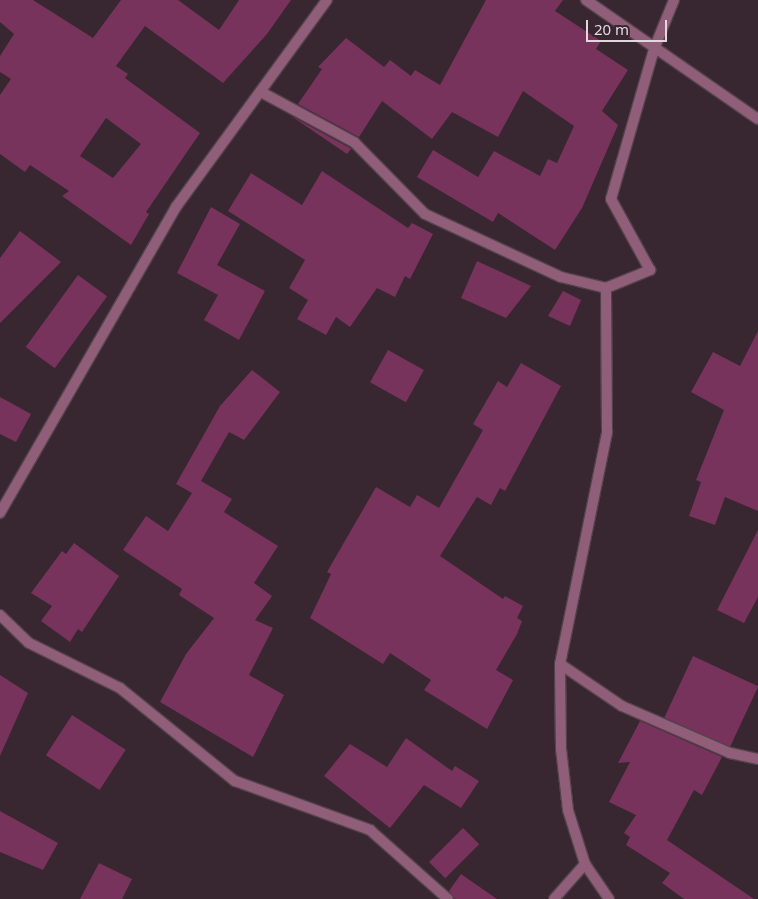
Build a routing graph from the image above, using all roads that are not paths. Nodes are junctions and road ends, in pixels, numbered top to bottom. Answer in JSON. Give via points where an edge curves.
{"nodes":[{"id":1,"x":327,"y":0,"type":"edge"},
{"id":2,"x":586,"y":0,"type":"edge"},
{"id":3,"x":674,"y":0,"type":"edge"},
{"id":4,"x":654,"y":50,"type":"junction"},
{"id":5,"x":261,"y":92,"type":"junction"},
{"id":6,"x":758,"y":119,"type":"edge"},
{"id":7,"x":606,"y":288,"type":"junction"},
{"id":8,"x":0,"y":513,"type":"edge"},
{"id":9,"x":0,"y":615,"type":"edge"},
{"id":10,"x":560,"y":664,"type":"junction"},
{"id":11,"x":758,"y":758,"type":"edge"},
{"id":12,"x":586,"y":864,"type":"junction"},
{"id":13,"x":448,"y":899,"type":"edge"},
{"id":14,"x":554,"y":899,"type":"edge"},
{"id":15,"x":610,"y":899,"type":"edge"}],
"edges":[{"from":1,"to":5,"type":"street"},
{"from":2,"to":4,"type":"street"},
{"from":3,"to":4,"type":"street"},
{"from":4,"to":6,"type":"street"},
{"from":4,"to":7,"type":"street","via":[[611,199],[650,270]]},
{"from":5,"to":7,"type":"street","via":[[354,142],[425,214],[562,277]]},
{"from":5,"to":8,"type":"street","via":[[171,215]]},
{"from":7,"to":10,"type":"street","via":[[607,432]]},
{"from":9,"to":13,"type":"street","via":[[29,643],[120,688],[235,781],[370,830]]},
{"from":10,"to":11,"type":"street","via":[[622,706],[730,753]]},
{"from":10,"to":12,"type":"street","via":[[563,774],[574,833]]},
{"from":12,"to":14,"type":"street"},
{"from":12,"to":15,"type":"street"}]}
